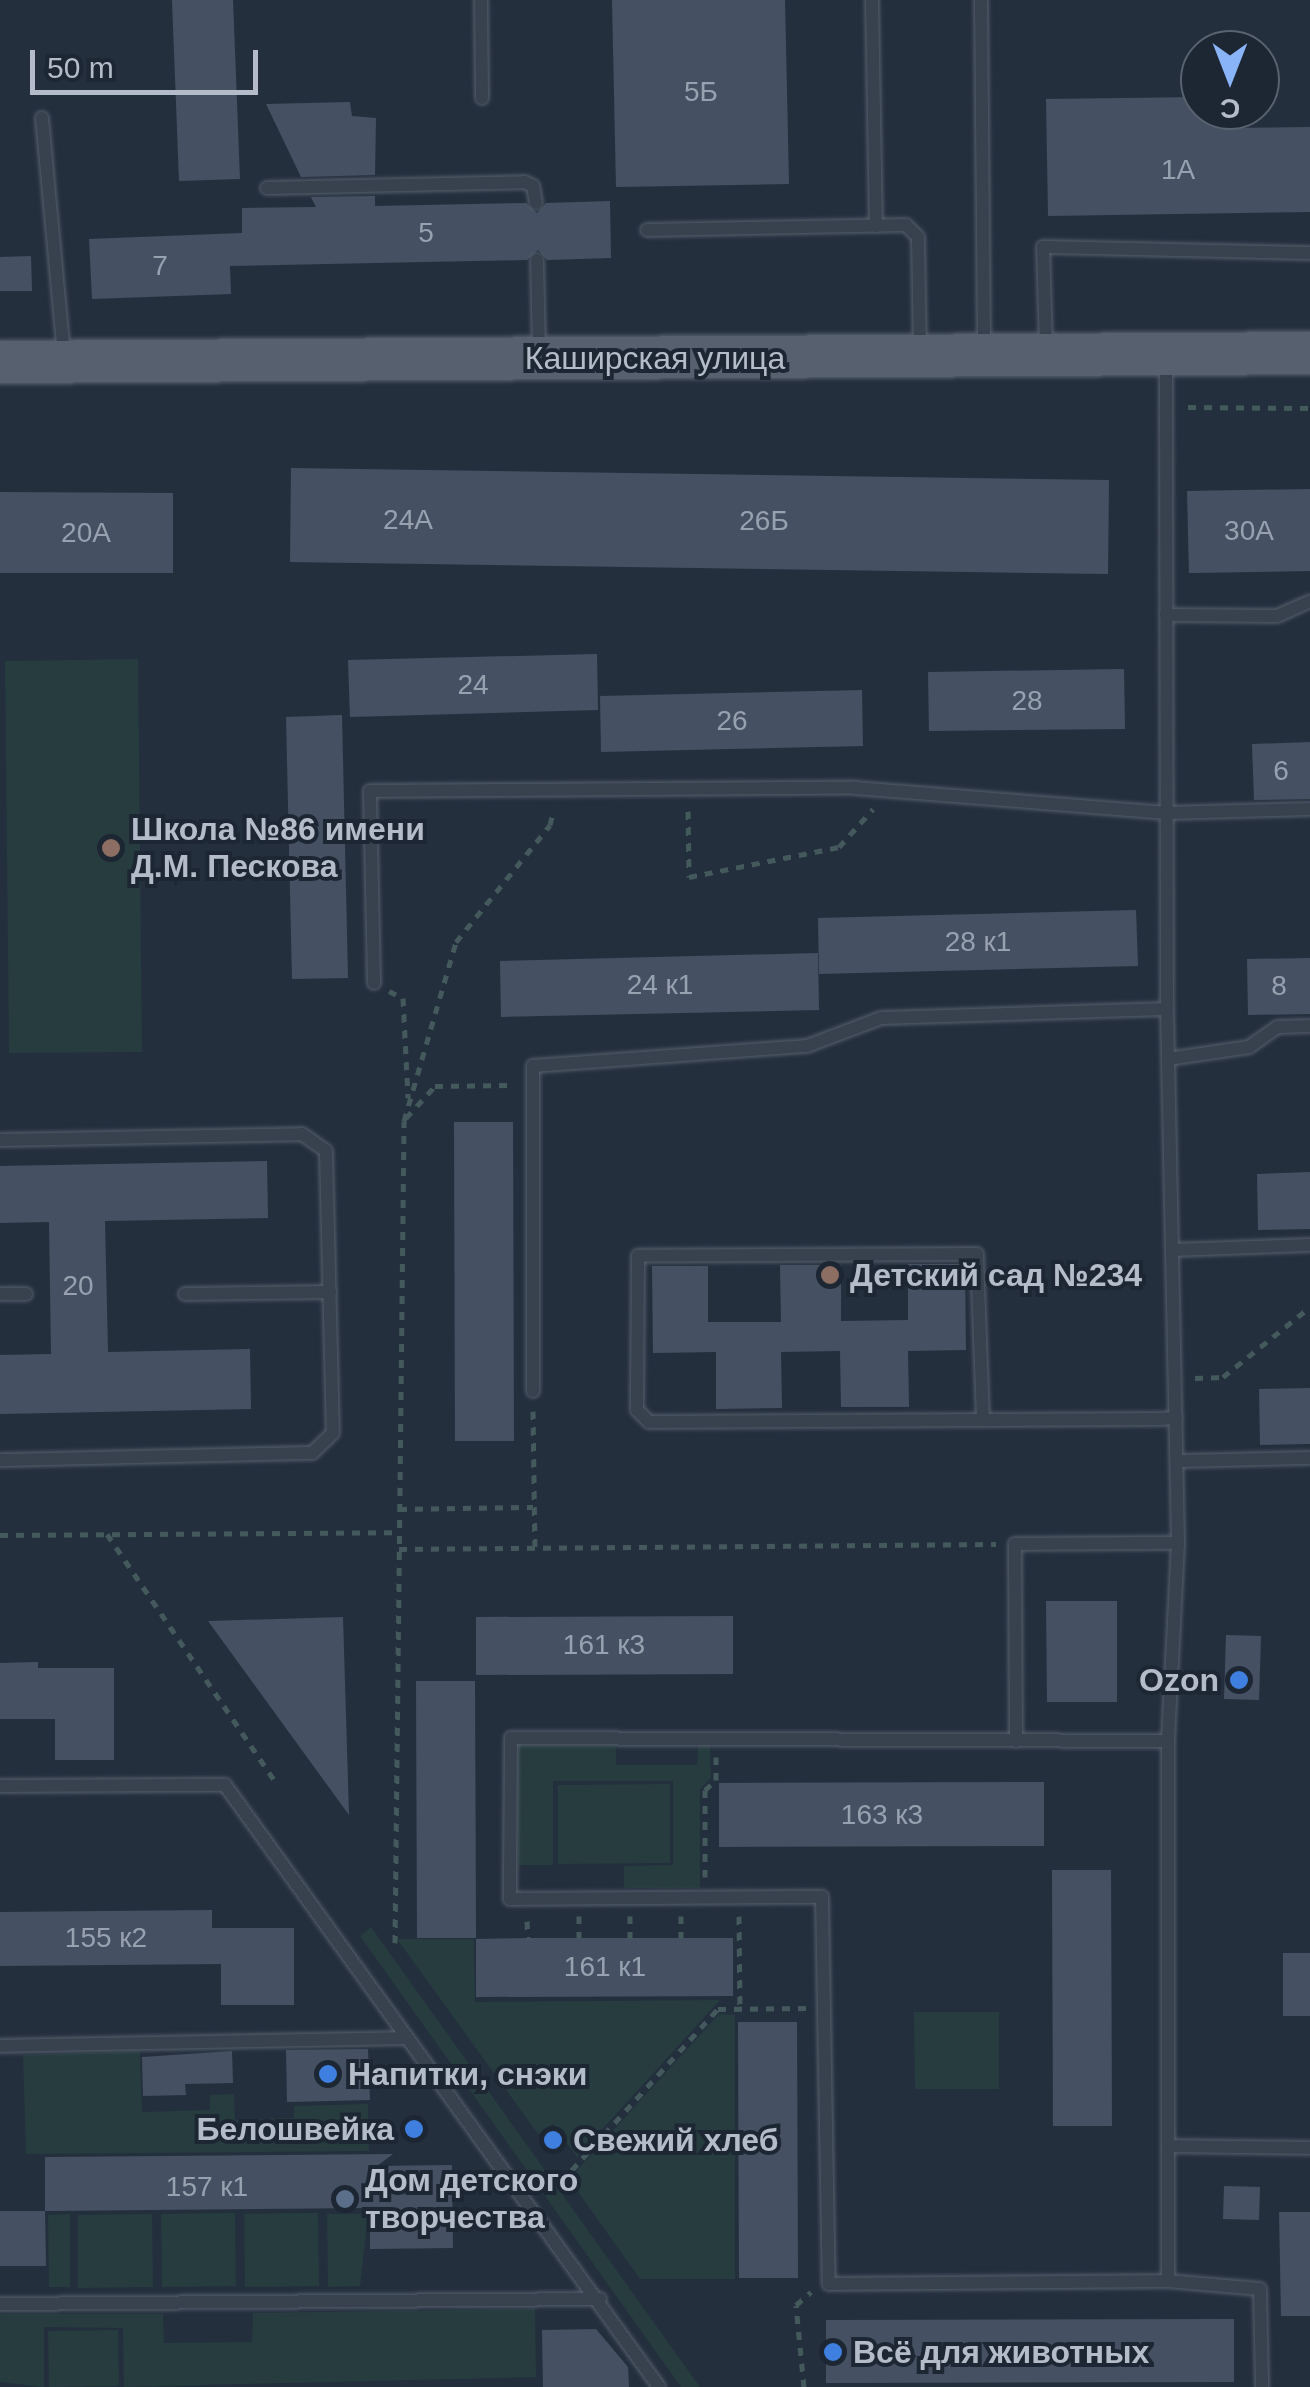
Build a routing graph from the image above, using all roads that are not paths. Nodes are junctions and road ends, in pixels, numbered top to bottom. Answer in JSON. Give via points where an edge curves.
{"nodes":[{"id":1,"x":481,"y":0,"type":"edge"},
{"id":2,"x":872,"y":0,"type":"edge"},
{"id":3,"x":981,"y":0,"type":"edge"},
{"id":4,"x":482,"y":98,"type":"dead end"},
{"id":5,"x":42,"y":118,"type":"dead end"},
{"id":6,"x":267,"y":188,"type":"dead end"},
{"id":7,"x":536,"y":203,"type":"dead end"},
{"id":8,"x":876,"y":226,"type":"junction"},
{"id":9,"x":647,"y":230,"type":"dead end"},
{"id":10,"x":1310,"y":253,"type":"edge"},
{"id":11,"x":537,"y":260,"type":"dead end"},
{"id":12,"x":1166,"y":354,"type":"junction"},
{"id":13,"x":1310,"y":354,"type":"edge"},
{"id":14,"x":1046,"y":355,"type":"junction"},
{"id":15,"x":920,"y":356,"type":"junction"},
{"id":16,"x":984,"y":356,"type":"junction"},
{"id":17,"x":539,"y":358,"type":"junction"},
{"id":18,"x":64,"y":361,"type":"junction"},
{"id":19,"x":0,"y":362,"type":"edge"},
{"id":20,"x":1310,"y":601,"type":"edge"},
{"id":21,"x":1166,"y":615,"type":"junction"},
{"id":22,"x":1310,"y":809,"type":"edge"},
{"id":23,"x":1167,"y":813,"type":"junction"},
{"id":24,"x":374,"y":983,"type":"road end"},
{"id":25,"x":1167,"y":1009,"type":"junction"},
{"id":26,"x":1310,"y":1026,"type":"edge"},
{"id":27,"x":1168,"y":1059,"type":"junction"},
{"id":28,"x":0,"y":1140,"type":"edge"},
{"id":29,"x":1310,"y":1245,"type":"edge"},
{"id":30,"x":1172,"y":1250,"type":"junction"},
{"id":31,"x":330,"y":1292,"type":"junction"},
{"id":32,"x":0,"y":1294,"type":"edge"},
{"id":33,"x":26,"y":1294,"type":"dead end"},
{"id":34,"x":185,"y":1294,"type":"dead end"},
{"id":35,"x":533,"y":1391,"type":"road end"},
{"id":36,"x":1176,"y":1418,"type":"junction"},
{"id":37,"x":983,"y":1420,"type":"junction"},
{"id":38,"x":1310,"y":1458,"type":"edge"},
{"id":39,"x":0,"y":1460,"type":"edge"},
{"id":40,"x":1176,"y":1461,"type":"junction"},
{"id":41,"x":1178,"y":1543,"type":"junction"},
{"id":42,"x":1016,"y":1741,"type":"junction"},
{"id":43,"x":1168,"y":1741,"type":"junction"},
{"id":44,"x":0,"y":1786,"type":"edge"},
{"id":45,"x":406,"y":2038,"type":"junction"},
{"id":46,"x":0,"y":2046,"type":"edge"},
{"id":47,"x":1168,"y":2146,"type":"junction"},
{"id":48,"x":1310,"y":2148,"type":"edge"},
{"id":49,"x":1168,"y":2281,"type":"junction"},
{"id":50,"x":600,"y":2299,"type":"junction"},
{"id":51,"x":0,"y":2304,"type":"edge"},
{"id":52,"x":658,"y":2387,"type":"edge"},
{"id":53,"x":1262,"y":2387,"type":"edge"}],
"edges":[{"from":1,"to":4,"type":"lane"},
{"from":2,"to":8,"type":"lane"},
{"from":3,"to":16,"type":"lane"},
{"from":5,"to":18,"type":"lane"},
{"from":6,"to":7,"type":"lane","via":[[525,182],[534,186]]},
{"from":8,"to":9,"type":"lane"},
{"from":8,"to":15,"type":"lane","via":[[906,225],[918,237]]},
{"from":10,"to":14,"type":"lane","via":[[1043,247]]},
{"from":11,"to":17,"type":"lane"},
{"from":12,"to":13,"type":"main road","name":"Каширская улица"},
{"from":12,"to":14,"type":"main road","name":"Каширская улица"},
{"from":12,"to":21,"type":"lane"},
{"from":14,"to":16,"type":"main road","name":"Каширская улица"},
{"from":15,"to":16,"type":"main road","name":"Каширская улица"},
{"from":15,"to":17,"type":"main road","name":"Каширская улица"},
{"from":17,"to":18,"type":"main road","name":"Каширская улица"},
{"from":18,"to":19,"type":"main road","name":"Каширская улица"},
{"from":20,"to":21,"type":"lane","via":[[1277,616]]},
{"from":21,"to":23,"type":"lane"},
{"from":22,"to":23,"type":"lane"},
{"from":23,"to":24,"type":"lane","via":[[888,792],[370,792]]},
{"from":23,"to":25,"type":"lane"},
{"from":25,"to":27,"type":"lane"},
{"from":25,"to":35,"type":"lane","via":[[880,1018],[807,1046],[533,1066]]},
{"from":26,"to":27,"type":"lane","via":[[1278,1027],[1249,1047]]},
{"from":27,"to":30,"type":"lane"},
{"from":28,"to":31,"type":"lane","via":[[302,1134],[326,1152]]},
{"from":29,"to":30,"type":"lane"},
{"from":30,"to":36,"type":"lane"},
{"from":31,"to":34,"type":"lane"},
{"from":31,"to":39,"type":"lane","via":[[333,1433],[312,1453]]},
{"from":32,"to":33,"type":"lane"},
{"from":36,"to":37,"type":"lane"},
{"from":36,"to":40,"type":"lane"},
{"from":37,"to":37,"type":"lane","via":[[977,1254],[638,1256],[640,1419]]},
{"from":38,"to":40,"type":"lane"},
{"from":40,"to":41,"type":"lane"},
{"from":41,"to":42,"type":"lane","via":[[1015,1544]]},
{"from":41,"to":43,"type":"lane"},
{"from":42,"to":43,"type":"lane"},
{"from":42,"to":49,"type":"lane","via":[[511,1738],[510,1898],[822,1897],[829,2284]]},
{"from":43,"to":47,"type":"lane"},
{"from":44,"to":45,"type":"lane","via":[[225,1785]]},
{"from":45,"to":46,"type":"lane"},
{"from":45,"to":50,"type":"lane"},
{"from":47,"to":48,"type":"lane"},
{"from":47,"to":49,"type":"lane"},
{"from":49,"to":53,"type":"lane","via":[[1260,2289]]},
{"from":50,"to":51,"type":"lane"},
{"from":50,"to":52,"type":"lane"}]}
